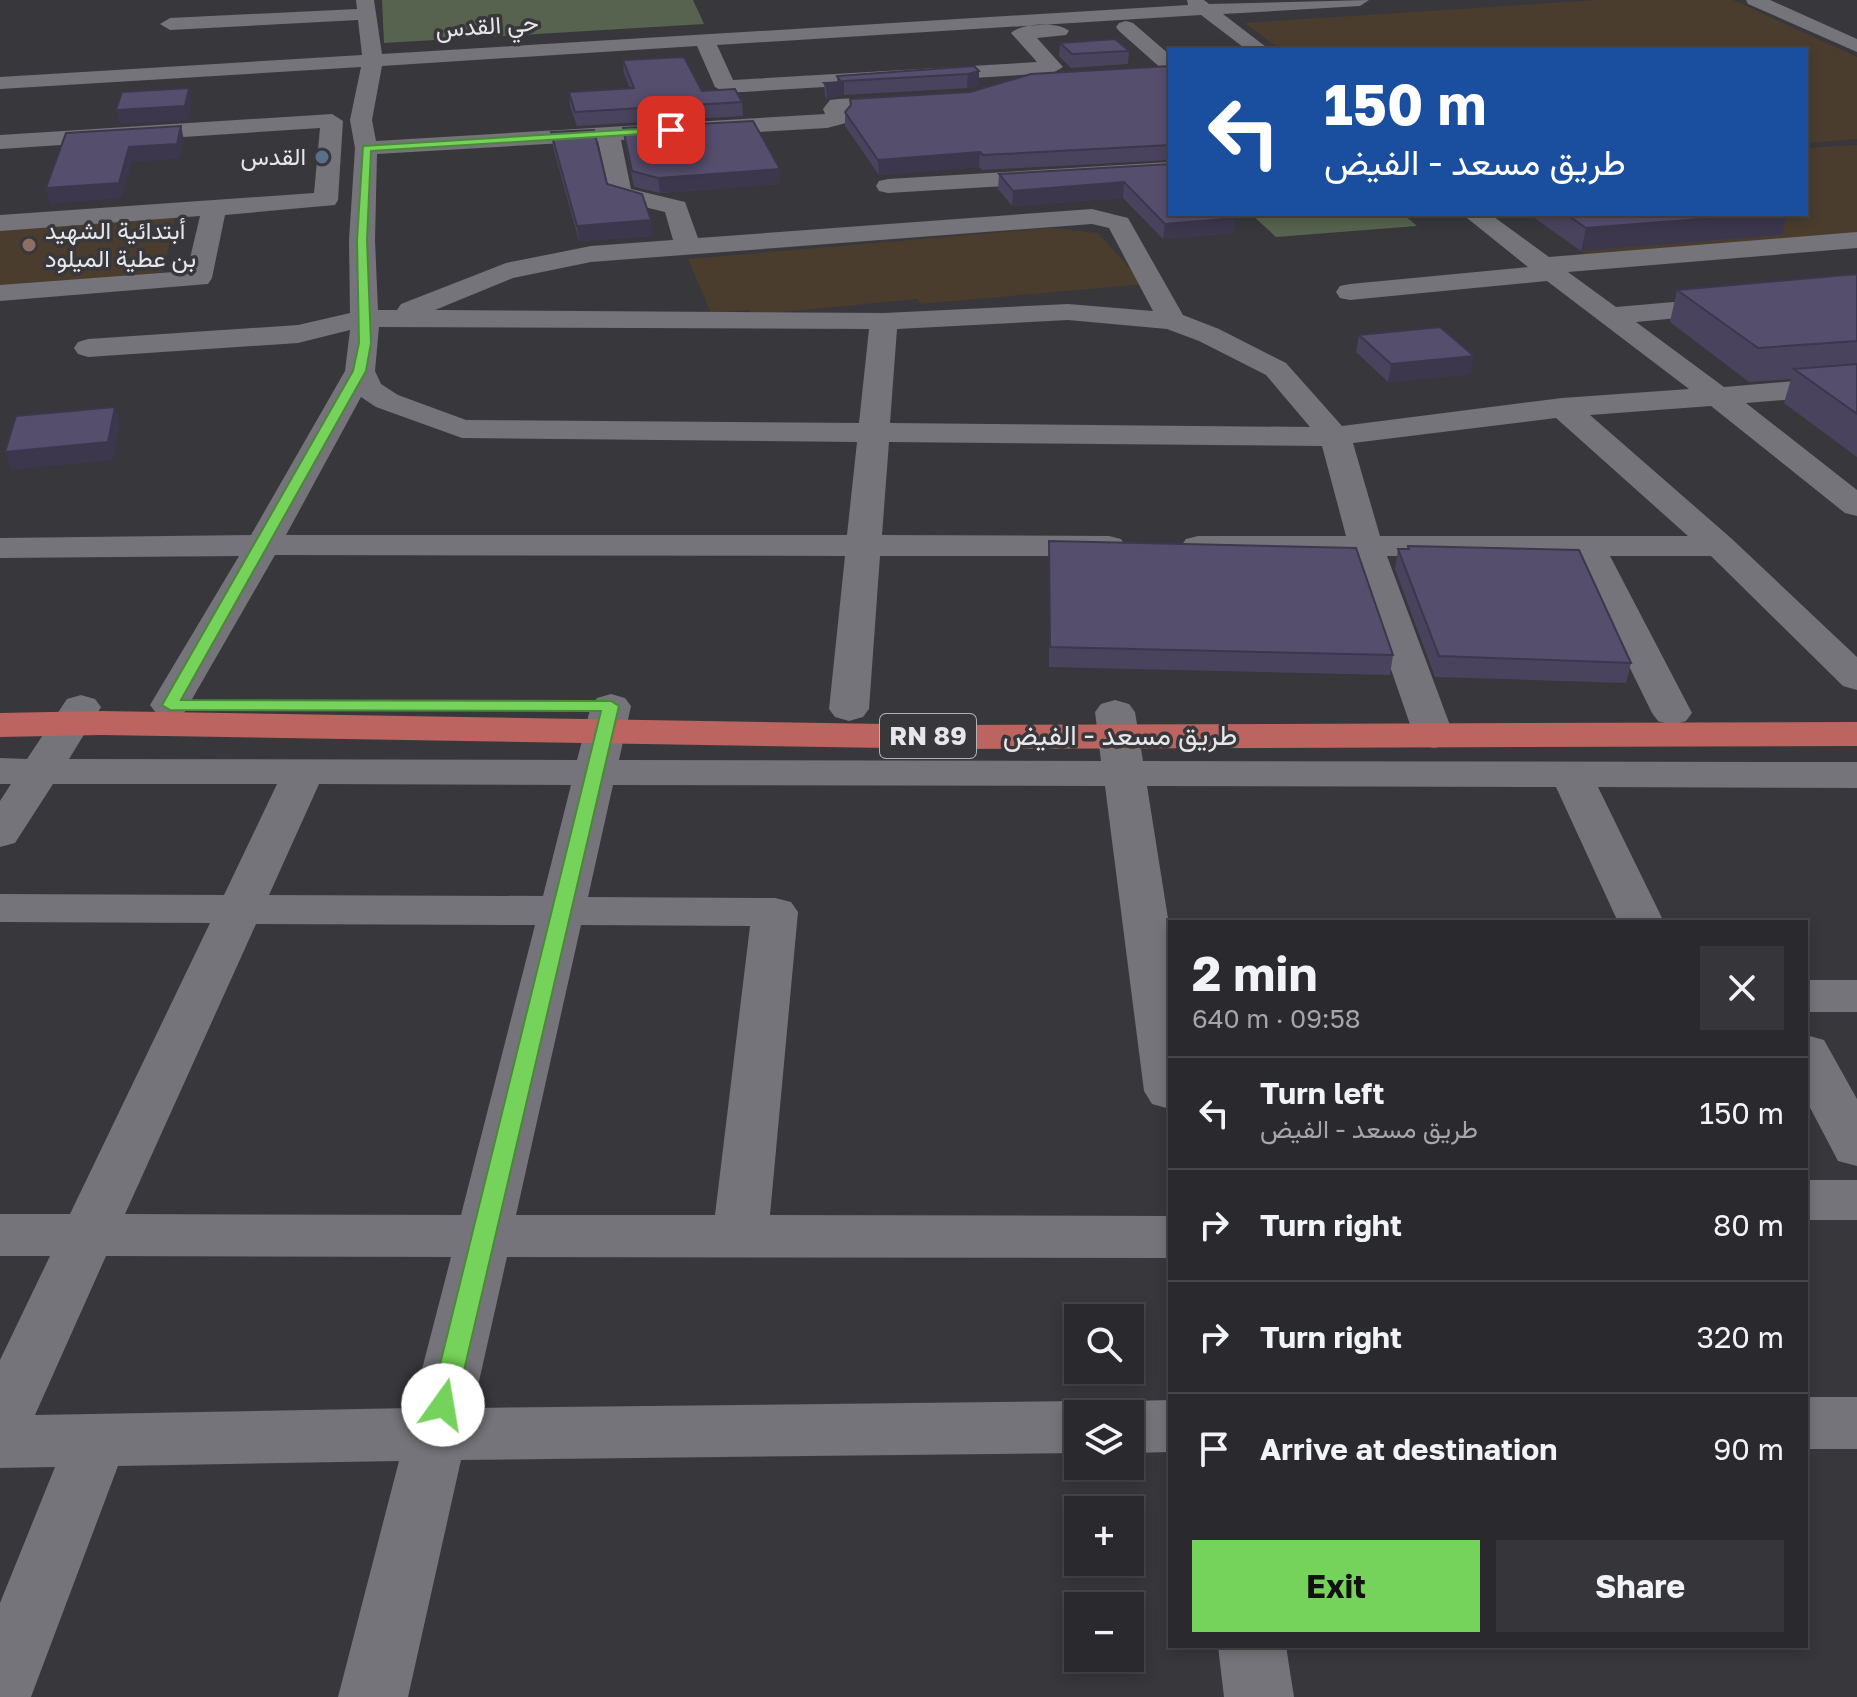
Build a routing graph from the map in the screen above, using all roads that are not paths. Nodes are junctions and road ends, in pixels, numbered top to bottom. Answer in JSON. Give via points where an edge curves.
{"nodes":[{"id":1,"x":179,"y":0,"type":"edge"},
{"id":2,"x":1230,"y":0,"type":"edge"},
{"id":3,"x":1360,"y":0,"type":"edge"},
{"id":4,"x":1755,"y":0,"type":"edge"},
{"id":5,"x":1197,"y":4,"type":"edge"},
{"id":6,"x":366,"y":7,"type":"edge"},
{"id":7,"x":1119,"y":21,"type":"junction"},
{"id":8,"x":959,"y":23,"type":"junction"},
{"id":9,"x":1847,"y":37,"type":"edge"},
{"id":10,"x":704,"y":39,"type":"junction"},
{"id":11,"x":163,"y":45,"type":"junction"},
{"id":12,"x":1857,"y":46,"type":"edge"},
{"id":13,"x":1257,"y":48,"type":"edge"},
{"id":14,"x":373,"y":56,"type":"junction"},
{"id":15,"x":1168,"y":67,"type":"edge"},
{"id":16,"x":1168,"y":69,"type":"edge"},
{"id":17,"x":1000,"y":71,"type":"junction"},
{"id":18,"x":1139,"y":73,"type":"edge"},
{"id":19,"x":0,"y":76,"type":"edge"},
{"id":20,"x":1076,"y":76,"type":"edge"},
{"id":21,"x":0,"y":83,"type":"edge"},
{"id":22,"x":984,"y":95,"type":"edge"},
{"id":23,"x":925,"y":100,"type":"edge"},
{"id":24,"x":353,"y":130,"type":"junction"},
{"id":25,"x":608,"y":134,"type":"junction"},
{"id":26,"x":0,"y":142,"type":"edge"},
{"id":27,"x":1168,"y":169,"type":"edge"},
{"id":28,"x":888,"y":186,"type":"dead end"},
{"id":29,"x":214,"y":208,"type":"junction"},
{"id":30,"x":1477,"y":216,"type":"edge"},
{"id":31,"x":0,"y":223,"type":"edge"},
{"id":32,"x":1857,"y":240,"type":"edge"},
{"id":33,"x":688,"y":246,"type":"junction"},
{"id":34,"x":1758,"y":248,"type":"junction"},
{"id":35,"x":1579,"y":263,"type":"junction"},
{"id":36,"x":1546,"y":270,"type":"junction"},
{"id":37,"x":1796,"y":272,"type":"dead end"},
{"id":38,"x":1350,"y":292,"type":"dead end"},
{"id":39,"x":0,"y":293,"type":"edge"},
{"id":40,"x":1759,"y":302,"type":"edge"},
{"id":41,"x":1640,"y":313,"type":"junction"},
{"id":42,"x":1607,"y":316,"type":"junction"},
{"id":43,"x":377,"y":318,"type":"junction"},
{"id":44,"x":884,"y":321,"type":"junction"},
{"id":45,"x":1172,"y":321,"type":"junction"},
{"id":46,"x":88,"y":348,"type":"dead end"},
{"id":47,"x":360,"y":371,"type":"junction"},
{"id":48,"x":1857,"y":385,"type":"edge"},
{"id":49,"x":1735,"y":396,"type":"junction"},
{"id":50,"x":1562,"y":407,"type":"junction"},
{"id":51,"x":873,"y":432,"type":"junction"},
{"id":52,"x":1335,"y":437,"type":"junction"},
{"id":53,"x":1855,"y":495,"type":"edge"},
{"id":54,"x":263,"y":545,"type":"junction"},
{"id":55,"x":864,"y":546,"type":"junction"},
{"id":56,"x":1366,"y":546,"type":"junction"},
{"id":57,"x":1720,"y":546,"type":"junction"},
{"id":58,"x":1588,"y":547,"type":"junction"},
{"id":59,"x":0,"y":548,"type":"edge"},
{"id":60,"x":1857,"y":678,"type":"edge"},
{"id":61,"x":170,"y":705,"type":"junction"},
{"id":62,"x":0,"y":706,"type":"edge"},
{"id":63,"x":849,"y":709,"type":"junction"},
{"id":64,"x":1672,"y":713,"type":"junction"},
{"id":65,"x":1857,"y":715,"type":"edge"},
{"id":66,"x":75,"y":716,"type":"junction"},
{"id":67,"x":1430,"y":724,"type":"junction"},
{"id":68,"x":0,"y":725,"type":"edge"},
{"id":69,"x":1857,"y":734,"type":"edge"},
{"id":70,"x":603,"y":736,"type":"junction"},
{"id":71,"x":1119,"y":739,"type":"junction"},
{"id":72,"x":20,"y":771,"type":"edge"},
{"id":73,"x":304,"y":771,"type":"junction"},
{"id":74,"x":1571,"y":774,"type":"junction"},
{"id":75,"x":1857,"y":775,"type":"edge"},
{"id":76,"x":0,"y":834,"type":"edge"},
{"id":77,"x":0,"y":908,"type":"edge"},
{"id":78,"x":239,"y":909,"type":"junction"},
{"id":79,"x":562,"y":911,"type":"junction"},
{"id":80,"x":1640,"y":920,"type":"edge"},
{"id":81,"x":1808,"y":996,"type":"edge"},
{"id":82,"x":1857,"y":996,"type":"edge"},
{"id":83,"x":1808,"y":1056,"type":"edge"},
{"id":84,"x":1168,"y":1077,"type":"edge"},
{"id":85,"x":1857,"y":1147,"type":"edge"},
{"id":86,"x":1808,"y":1200,"type":"edge"},
{"id":87,"x":1857,"y":1200,"type":"edge"},
{"id":88,"x":0,"y":1235,"type":"edge"},
{"id":89,"x":87,"y":1236,"type":"junction"},
{"id":90,"x":484,"y":1237,"type":"junction"},
{"id":91,"x":740,"y":1237,"type":"junction"},
{"id":92,"x":1168,"y":1237,"type":"edge"},
{"id":93,"x":1808,"y":1423,"type":"edge"},
{"id":94,"x":1857,"y":1423,"type":"edge"},
{"id":95,"x":0,"y":1424,"type":"edge"},
{"id":96,"x":1168,"y":1426,"type":"edge"},
{"id":97,"x":1064,"y":1427,"type":"edge"},
{"id":98,"x":1144,"y":1427,"type":"edge"},
{"id":99,"x":436,"y":1434,"type":"junction"},
{"id":100,"x":97,"y":1440,"type":"junction"},
{"id":101,"x":0,"y":1442,"type":"edge"},
{"id":102,"x":1252,"y":1648,"type":"edge"},
{"id":103,"x":0,"y":1689,"type":"edge"},
{"id":104,"x":373,"y":1697,"type":"edge"},
{"id":105,"x":1259,"y":1697,"type":"edge"}],
"edges":[{"from":1,"to":11,"type":"street"},
{"from":2,"to":5,"type":"street"},
{"from":3,"to":5,"type":"street","name":"حي القدس"},
{"from":4,"to":9,"type":"street"},
{"from":5,"to":7,"type":"street","name":"حي القدس"},
{"from":5,"to":13,"type":"street"},
{"from":5,"to":14,"type":"street","via":[[872,15]]},
{"from":6,"to":11,"type":"street"},
{"from":6,"to":14,"type":"street"},
{"from":7,"to":8,"type":"street","name":"حي القدس"},
{"from":7,"to":15,"type":"street"},
{"from":7,"to":17,"type":"street","via":[[1021,33],[1053,67]]},
{"from":8,"to":10,"type":"street","name":"حي القدس"},
{"from":8,"to":17,"type":"street"},
{"from":9,"to":12,"type":"street"},
{"from":10,"to":14,"type":"street","name":"حي القدس"},
{"from":10,"to":17,"type":"street","via":[[726,87]]},
{"from":11,"to":14,"type":"street"},
{"from":11,"to":19,"type":"street"},
{"from":14,"to":21,"type":"street","name":"حي القدس"},
{"from":14,"to":24,"type":"street"},
{"from":16,"to":18,"type":"street"},
{"from":20,"to":22,"type":"street","via":[[1007,83]]},
{"from":23,"to":25,"type":"street","via":[[838,105],[838,118],[827,121]]},
{"from":24,"to":25,"type":"street"},
{"from":24,"to":26,"type":"street"},
{"from":24,"to":29,"type":"street","via":[[326,200]]},
{"from":24,"to":43,"type":"street","via":[[362,240]]},
{"from":25,"to":33,"type":"street","via":[[620,194],[676,207]]},
{"from":27,"to":28,"type":"street"},
{"from":29,"to":31,"type":"street"},
{"from":29,"to":39,"type":"street","via":[[199,278]]},
{"from":30,"to":36,"type":"street"},
{"from":32,"to":34,"type":"street"},
{"from":33,"to":43,"type":"street","via":[[525,266]]},
{"from":33,"to":45,"type":"street","via":[[1100,217],[1119,223]]},
{"from":34,"to":35,"type":"street"},
{"from":34,"to":37,"type":"street"},
{"from":35,"to":36,"type":"street"},
{"from":35,"to":41,"type":"street"},
{"from":36,"to":38,"type":"street"},
{"from":36,"to":42,"type":"street"},
{"from":40,"to":41,"type":"street"},
{"from":41,"to":42,"type":"street"},
{"from":41,"to":49,"type":"street"},
{"from":42,"to":49,"type":"street"},
{"from":43,"to":44,"type":"street"},
{"from":43,"to":46,"type":"street","via":[[298,334]]},
{"from":43,"to":47,"type":"street"},
{"from":44,"to":45,"type":"street","via":[[1068,312]]},
{"from":44,"to":51,"type":"street"},
{"from":45,"to":52,"type":"street","via":[[1276,369]]},
{"from":47,"to":51,"type":"street","via":[[369,389],[387,401],[462,429]]},
{"from":47,"to":54,"type":"street"},
{"from":48,"to":49,"type":"street"},
{"from":49,"to":50,"type":"street"},
{"from":49,"to":53,"type":"street"},
{"from":50,"to":52,"type":"street","via":[[1388,425]]},
{"from":50,"to":57,"type":"street"},
{"from":51,"to":52,"type":"street"},
{"from":51,"to":55,"type":"street"},
{"from":52,"to":56,"type":"street"},
{"from":54,"to":55,"type":"street"},
{"from":54,"to":59,"type":"street"},
{"from":54,"to":61,"type":"street"},
{"from":55,"to":56,"type":"street"},
{"from":55,"to":63,"type":"street"},
{"from":56,"to":58,"type":"street"},
{"from":56,"to":67,"type":"street"},
{"from":57,"to":58,"type":"street"},
{"from":57,"to":60,"type":"street"},
{"from":58,"to":64,"type":"street"},
{"from":61,"to":66,"type":"main road","name":"طريق مسعد - الفيض","number":"RN 89"},
{"from":61,"to":70,"type":"main road","name":"طريق مسعد - الفيض","number":"RN 89"},
{"from":62,"to":66,"type":"main road","name":"طريق مسعد - الفيض","number":"RN 89"},
{"from":63,"to":70,"type":"main road","name":"طريق مسعد - الفيض","number":"RN 89"},
{"from":63,"to":71,"type":"main road","name":"طريق مسعد - الفيض","number":"RN 89"},
{"from":64,"to":65,"type":"main road","name":"طريق مسعد - الفيض","number":"RN 89"},
{"from":64,"to":67,"type":"main road","name":"طريق مسعد - الفيض","number":"RN 89"},
{"from":66,"to":68,"type":"main road","name":"طريق مسعد - الفيض","number":"RN 89"},
{"from":66,"to":70,"type":"main road","name":"طريق مسعد - الفيض","number":"RN 89","via":[[101,723]]},
{"from":66,"to":72,"type":"street"},
{"from":67,"to":69,"type":"main road","name":"طريق مسعد - الفيض","number":"RN 89"},
{"from":67,"to":71,"type":"main road","name":"طريق مسعد - الفيض","number":"RN 89"},
{"from":70,"to":71,"type":"street"},
{"from":70,"to":73,"type":"street"},
{"from":70,"to":79,"type":"street"},
{"from":71,"to":74,"type":"street"},
{"from":71,"to":84,"type":"street"},
{"from":72,"to":73,"type":"street"},
{"from":72,"to":76,"type":"street"},
{"from":73,"to":78,"type":"street"},
{"from":74,"to":75,"type":"street"},
{"from":74,"to":80,"type":"street"},
{"from":77,"to":78,"type":"street"},
{"from":78,"to":79,"type":"street"},
{"from":78,"to":89,"type":"street"},
{"from":79,"to":90,"type":"street"},
{"from":79,"to":91,"type":"street","via":[[775,912]]},
{"from":81,"to":82,"type":"street"},
{"from":83,"to":85,"type":"street"},
{"from":86,"to":87,"type":"street"},
{"from":88,"to":89,"type":"street"},
{"from":89,"to":90,"type":"street"},
{"from":89,"to":95,"type":"street"},
{"from":90,"to":91,"type":"street"},
{"from":90,"to":99,"type":"street"},
{"from":91,"to":92,"type":"street"},
{"from":93,"to":94,"type":"street"},
{"from":96,"to":98,"type":"street"},
{"from":97,"to":99,"type":"street"},
{"from":99,"to":100,"type":"street"},
{"from":99,"to":104,"type":"street"},
{"from":100,"to":101,"type":"street"},
{"from":100,"to":103,"type":"street"},
{"from":102,"to":105,"type":"street"}]}
